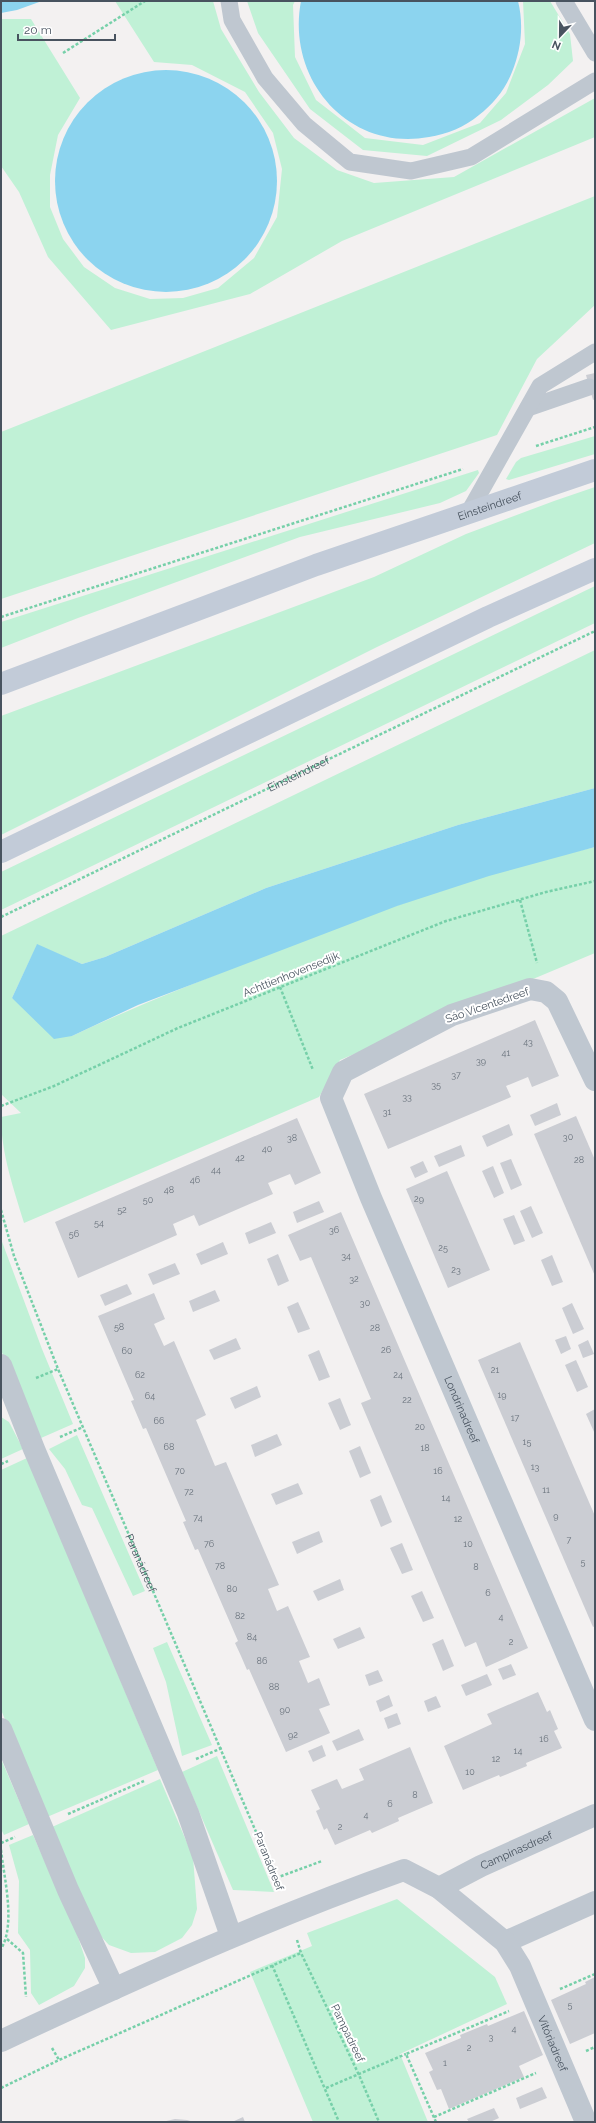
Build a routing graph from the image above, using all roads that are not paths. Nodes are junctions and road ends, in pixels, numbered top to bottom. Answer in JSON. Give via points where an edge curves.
{"nodes":[{"id":1,"x":229,"y":1,"type":"edge"},
{"id":2,"x":564,"y":1,"type":"edge"},
{"id":3,"x":595,"y":53,"type":"edge"},
{"id":4,"x":595,"y":81,"type":"edge"},
{"id":5,"x":595,"y":352,"type":"edge"},
{"id":6,"x":589,"y":387,"type":"dead end"},
{"id":7,"x":528,"y":408,"type":"junction"},
{"id":8,"x":595,"y":470,"type":"edge"},
{"id":9,"x":469,"y":512,"type":"junction"},
{"id":10,"x":595,"y":569,"type":"edge"},
{"id":11,"x":1,"y":684,"type":"edge"},
{"id":12,"x":1,"y":852,"type":"edge"},
{"id":13,"x":595,"y":1080,"type":"edge"},
{"id":14,"x":330,"y":1098,"type":"joint"},
{"id":15,"x":1,"y":1365,"type":"edge"},
{"id":16,"x":5,"y":1390,"type":"edge"},
{"id":17,"x":595,"y":1720,"type":"edge"},
{"id":18,"x":1,"y":1729,"type":"edge"},
{"id":19,"x":595,"y":1815,"type":"edge"},
{"id":20,"x":439,"y":1888,"type":"junction"},
{"id":21,"x":595,"y":1902,"type":"edge"},
{"id":22,"x":231,"y":1936,"type":"junction"},
{"id":23,"x":505,"y":1942,"type":"junction"},
{"id":24,"x":114,"y":1989,"type":"junction"},
{"id":25,"x":1,"y":2041,"type":"edge"},
{"id":26,"x":586,"y":2122,"type":"edge"}],
"edges":[{"from":1,"to":4,"type":"lane","via":[[232,20],[266,78],[304,124],[350,162],[412,170],[471,157]]},
{"from":2,"to":3,"type":"lane"},
{"from":5,"to":7,"type":"lane","via":[[540,386]]},
{"from":6,"to":7,"type":"lane"},
{"from":7,"to":9,"type":"lane"},
{"from":8,"to":9,"type":"main road","name":"Einsteindreef"},
{"from":9,"to":11,"type":"main road","name":"Einsteindreef","via":[[316,565]]},
{"from":10,"to":12,"type":"main road","via":[[488,617]]},
{"from":13,"to":14,"type":"street","name":"Sáo Vicentedreef","via":[[557,1001],[546,992],[530,989],[452,1015],[343,1072]]},
{"from":14,"to":17,"type":"street","name":"Londrinadreef"},
{"from":15,"to":16,"type":"street"},
{"from":16,"to":22,"type":"street","via":[[188,1813]]},
{"from":18,"to":24,"type":"street","via":[[68,1890]]},
{"from":19,"to":20,"type":"street","name":"Campinasdreef","via":[[481,1866]]},
{"from":20,"to":22,"type":"street","via":[[404,1870]]},
{"from":20,"to":23,"type":"street"},
{"from":21,"to":23,"type":"street"},
{"from":22,"to":24,"type":"street"},
{"from":23,"to":26,"type":"street","name":"Vitóriadreef","via":[[520,1966]]},
{"from":24,"to":25,"type":"street"}]}
